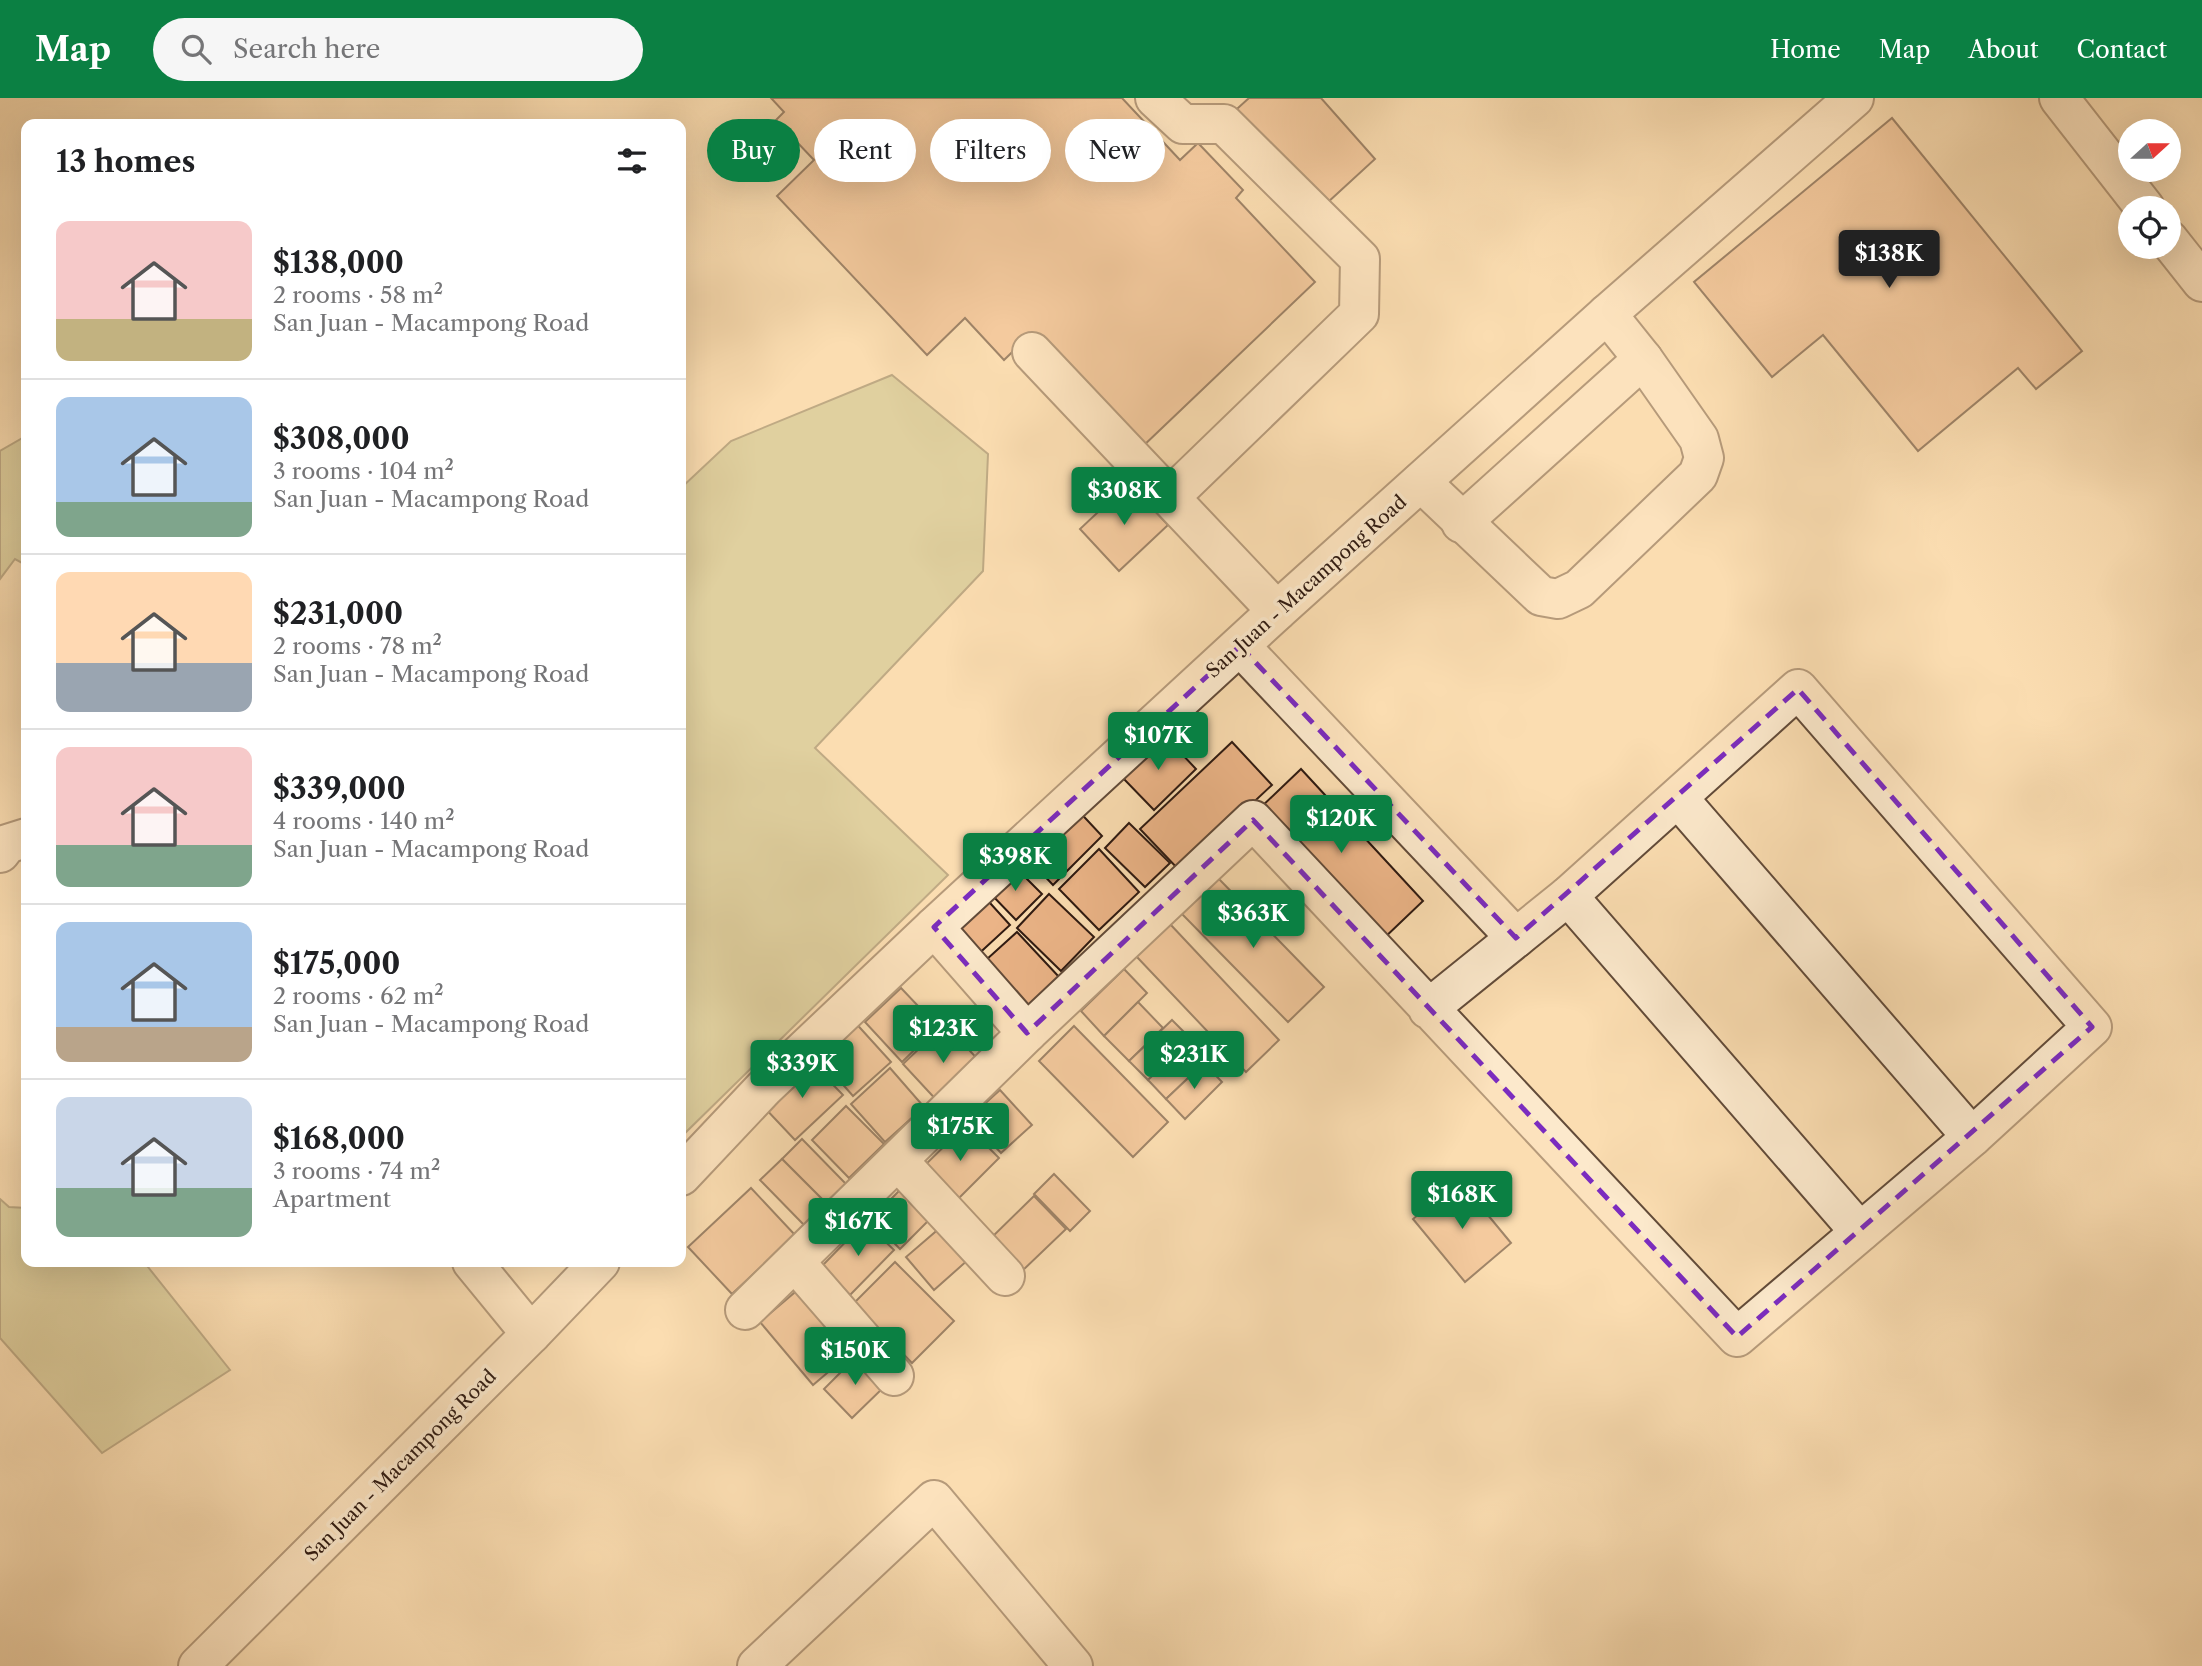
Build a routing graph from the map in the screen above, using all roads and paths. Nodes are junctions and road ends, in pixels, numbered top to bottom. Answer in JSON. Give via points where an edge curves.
{"nodes":[{"id":1,"x":1156,"y":98,"type":"edge"},
{"id":2,"x":1854,"y":98,"type":"edge"},
{"id":3,"x":2059,"y":98,"type":"edge"},
{"id":4,"x":2136,"y":196,"type":"edge"},
{"id":5,"x":2181,"y":255,"type":"edge"},
{"id":6,"x":2202,"y":282,"type":"edge"},
{"id":7,"x":1607,"y":314,"type":"junction"},
{"id":8,"x":1032,"y":352,"type":"dead end"},
{"id":9,"x":1643,"y":359,"type":"junction"},
{"id":10,"x":1421,"y":482,"type":"junction"},
{"id":11,"x":1170,"y":497,"type":"junction"},
{"id":12,"x":1461,"y":523,"type":"junction"},
{"id":13,"x":1277,"y":611,"type":"junction"},
{"id":14,"x":1240,"y":646,"type":"junction"},
{"id":15,"x":1678,"y":798,"type":"junction"},
{"id":16,"x":21,"y":840,"type":"edge"},
{"id":17,"x":0,"y":853,"type":"edge"},
{"id":18,"x":1568,"y":896,"type":"junction"},
{"id":19,"x":934,"y":927,"type":"junction"},
{"id":20,"x":1516,"y":938,"type":"junction"},
{"id":21,"x":1428,"y":1009,"type":"junction"},
{"id":22,"x":1027,"y":1033,"type":"junction"},
{"id":23,"x":1972,"y":1137,"type":"junction"},
{"id":24,"x":899,"y":1161,"type":"junction"},
{"id":25,"x":686,"y":1172,"type":"edge"},
{"id":26,"x":1860,"y":1232,"type":"junction"},
{"id":27,"x":794,"y":1262,"type":"junction"},
{"id":28,"x":476,"y":1267,"type":"edge"},
{"id":29,"x":595,"y":1267,"type":"edge"},
{"id":30,"x":1005,"y":1276,"type":"dead end"},
{"id":31,"x":745,"y":1310,"type":"dead end"},
{"id":32,"x":531,"y":1334,"type":"junction"},
{"id":33,"x":894,"y":1376,"type":"dead end"},
{"id":34,"x":1054,"y":1659,"type":"edge"},
{"id":35,"x":198,"y":1666,"type":"edge"},
{"id":36,"x":757,"y":1666,"type":"edge"}],
"edges":[{"from":1,"to":11,"type":"street","via":[[1183,124],[1224,124],[1360,259],[1359,314]]},
{"from":2,"to":7,"type":"street","name":"San Juan - Macampong Road"},
{"from":3,"to":4,"type":"street"},
{"from":5,"to":6,"type":"street"},
{"from":7,"to":9,"type":"street"},
{"from":7,"to":10,"type":"street","name":"San Juan - Macampong Road"},
{"from":8,"to":11,"type":"street"},
{"from":9,"to":12,"type":"street"},
{"from":9,"to":12,"type":"street","via":[[1699,439],[1704,458],[1698,475],[1580,589],[1558,599],[1541,596]]},
{"from":10,"to":12,"type":"street"},
{"from":10,"to":13,"type":"street","name":"San Juan - Macampong Road"},
{"from":11,"to":13,"type":"street"},
{"from":13,"to":14,"type":"street","name":"San Juan - Macampong Road"},
{"from":14,"to":19,"type":"street","name":"San Juan - Macampong Road"},
{"from":14,"to":20,"type":"street"},
{"from":15,"to":18,"type":"street"},
{"from":15,"to":23,"type":"street"},
{"from":15,"to":23,"type":"street","via":[[1798,689],[2092,1027]]},
{"from":16,"to":17,"type":"street"},
{"from":18,"to":20,"type":"street"},
{"from":18,"to":26,"type":"street"},
{"from":19,"to":22,"type":"street"},
{"from":19,"to":25,"type":"street","name":"San Juan - Macampong Road","via":[[764,1088]]},
{"from":20,"to":21,"type":"street"},
{"from":21,"to":22,"type":"street","via":[[1253,820]]},
{"from":21,"to":26,"type":"street","via":[[1737,1337]]},
{"from":22,"to":24,"type":"street"},
{"from":23,"to":26,"type":"street"},
{"from":24,"to":27,"type":"street"},
{"from":24,"to":30,"type":"street"},
{"from":27,"to":31,"type":"street"},
{"from":27,"to":33,"type":"street"},
{"from":28,"to":32,"type":"street"},
{"from":29,"to":32,"type":"street","name":"San Juan - Macampong Road"},
{"from":32,"to":35,"type":"street","name":"San Juan - Macampong Road"},
{"from":34,"to":36,"type":"street","via":[[934,1500]]}]}
